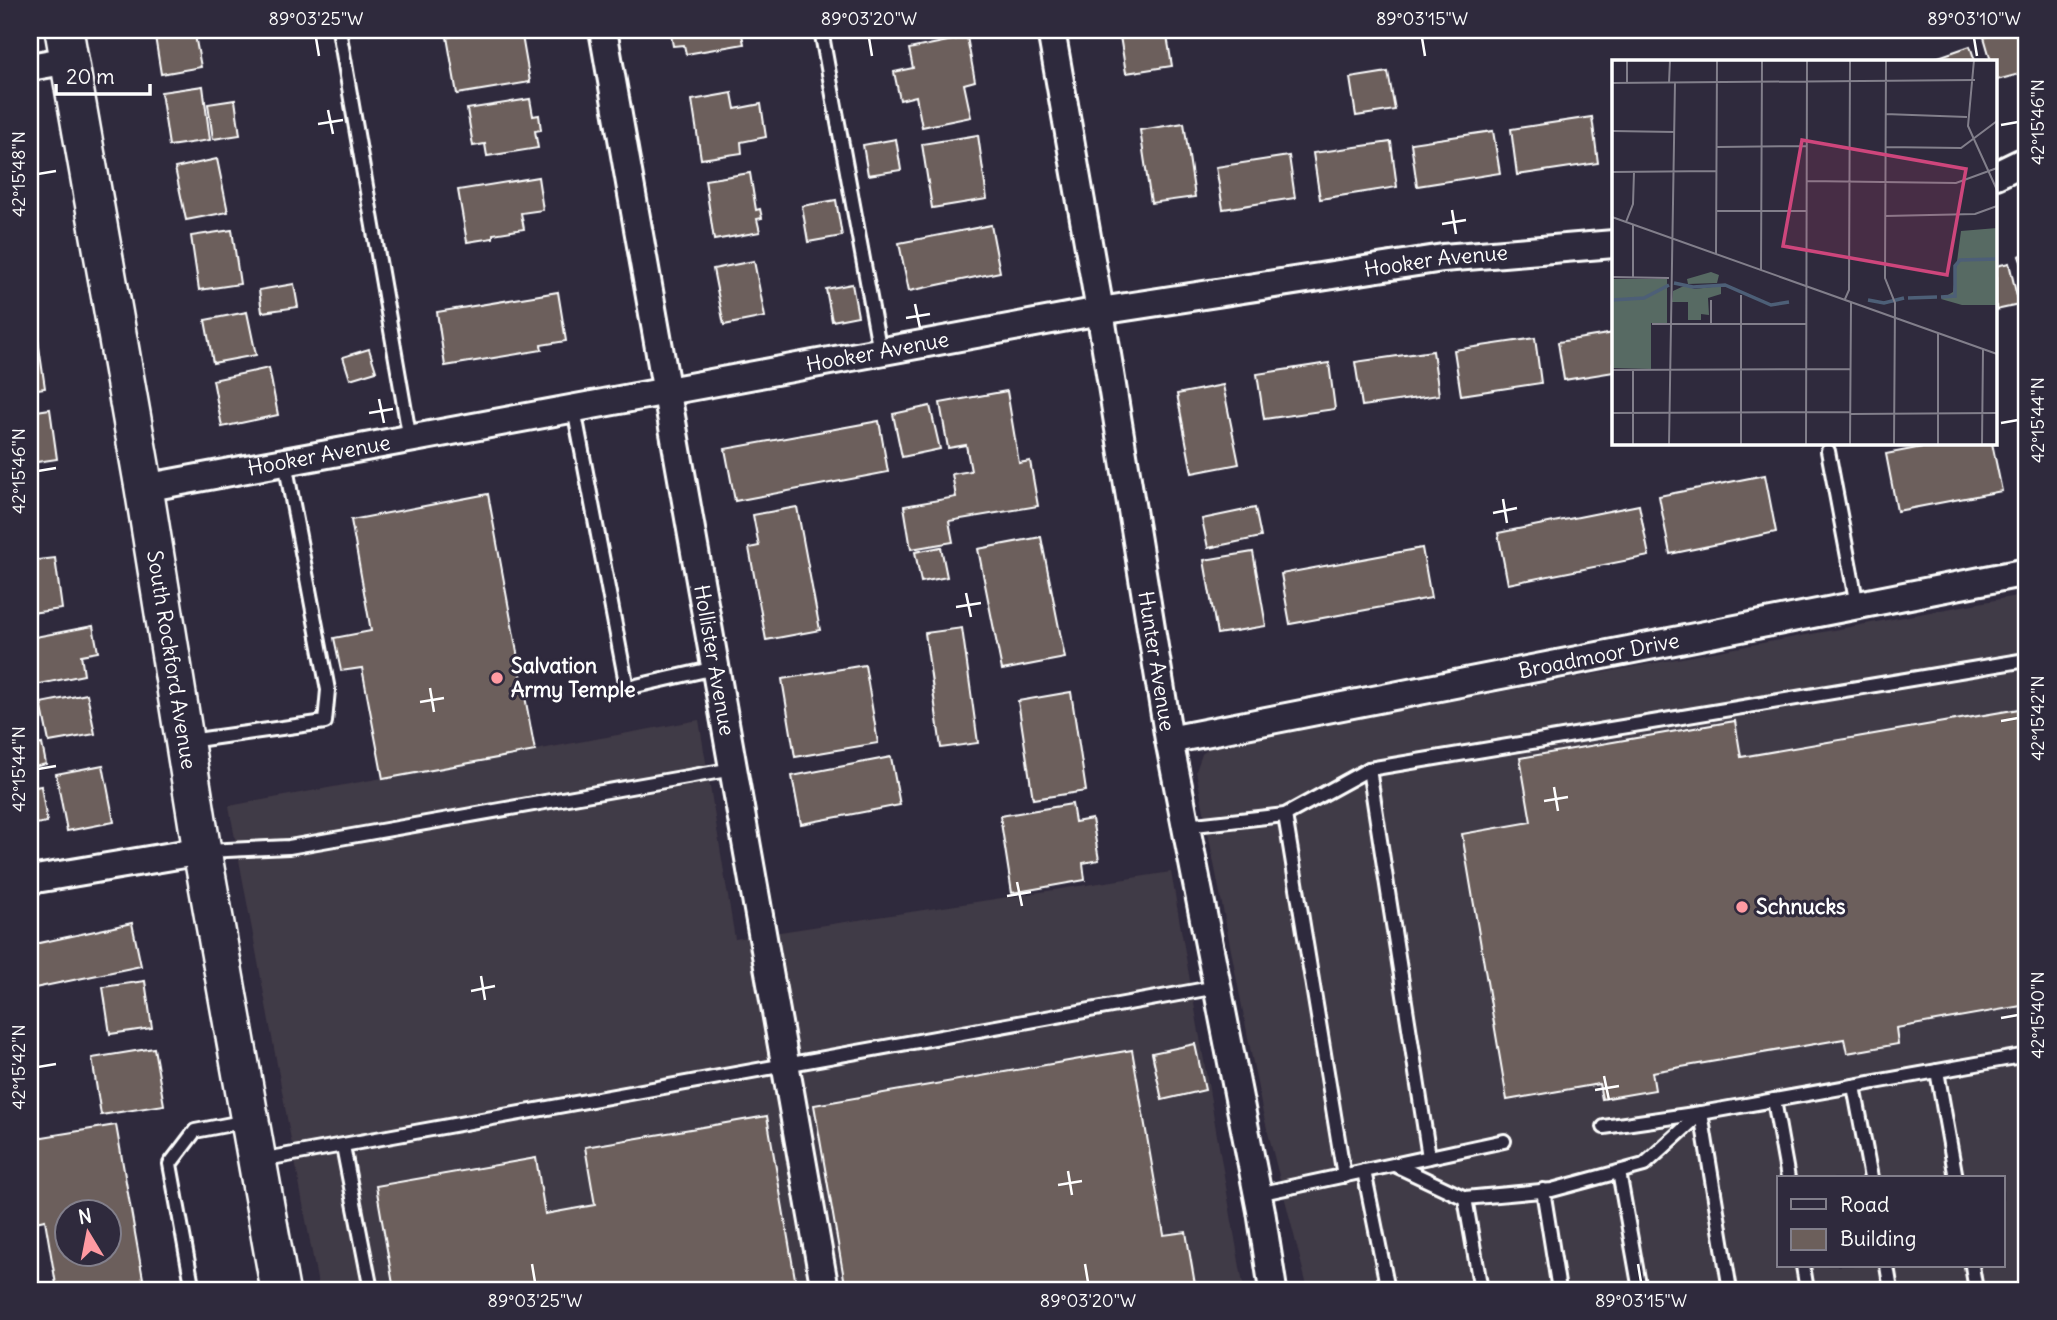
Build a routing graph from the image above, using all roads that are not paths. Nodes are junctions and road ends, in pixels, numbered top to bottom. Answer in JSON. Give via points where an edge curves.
{"nodes":[{"id":1,"x":339,"y":30,"type":"edge"},
{"id":2,"x":603,"y":30,"type":"edge"},
{"id":3,"x":821,"y":30,"type":"edge"},
{"id":4,"x":1051,"y":30,"type":"edge"},
{"id":5,"x":66,"y":45,"type":"edge"},
{"id":6,"x":30,"y":67,"type":"edge"},
{"id":7,"x":2027,"y":160,"type":"edge"},
{"id":8,"x":1997,"y":174,"type":"edge"},
{"id":9,"x":1612,"y":244,"type":"edge"},
{"id":10,"x":1100,"y":311,"type":"junction"},
{"id":11,"x":880,"y":352,"type":"junction"},
{"id":12,"x":667,"y":393,"type":"junction"},
{"id":13,"x":574,"y":410,"type":"junction"},
{"id":14,"x":410,"y":440,"type":"junction"},
{"id":15,"x":1828,"y":451,"type":"dead end"},
{"id":16,"x":285,"y":462,"type":"junction"},
{"id":17,"x":144,"y":488,"type":"junction"},
{"id":18,"x":2027,"y":572,"type":"edge"},
{"id":19,"x":1857,"y":605,"type":"junction"},
{"id":20,"x":2027,"y":664,"type":"edge"},
{"id":21,"x":715,"y":668,"type":"junction"},
{"id":22,"x":1169,"y":740,"type":"junction"},
{"id":23,"x":185,"y":742,"type":"junction"},
{"id":24,"x":733,"y":769,"type":"junction"},
{"id":25,"x":1369,"y":769,"type":"junction"},
{"id":26,"x":1285,"y":815,"type":"junction"},
{"id":27,"x":1186,"y":826,"type":"junction"},
{"id":28,"x":202,"y":851,"type":"junction"},
{"id":29,"x":30,"y":880,"type":"edge"},
{"id":30,"x":1217,"y":987,"type":"junction"},
{"id":31,"x":2027,"y":1055,"type":"edge"},
{"id":32,"x":785,"y":1067,"type":"junction"},
{"id":33,"x":1937,"y":1071,"type":"junction"},
{"id":34,"x":1854,"y":1086,"type":"junction"},
{"id":35,"x":1774,"y":1100,"type":"junction"},
{"id":36,"x":1701,"y":1113,"type":"junction"},
{"id":37,"x":251,"y":1120,"type":"junction"},
{"id":38,"x":1604,"y":1127,"type":"dead end"},
{"id":39,"x":1504,"y":1141,"type":"dead end"},
{"id":40,"x":343,"y":1146,"type":"junction"},
{"id":41,"x":1429,"y":1157,"type":"junction"},
{"id":42,"x":258,"y":1161,"type":"junction"},
{"id":43,"x":1395,"y":1165,"type":"junction"},
{"id":44,"x":1364,"y":1171,"type":"junction"},
{"id":45,"x":1619,"y":1172,"type":"junction"},
{"id":46,"x":1344,"y":1176,"type":"junction"},
{"id":47,"x":1788,"y":1176,"type":"edge"},
{"id":48,"x":1871,"y":1176,"type":"edge"},
{"id":49,"x":1956,"y":1176,"type":"edge"},
{"id":50,"x":1543,"y":1191,"type":"junction"},
{"id":51,"x":1258,"y":1194,"type":"junction"},
{"id":52,"x":1465,"y":1198,"type":"junction"},
{"id":53,"x":1803,"y":1268,"type":"edge"},
{"id":54,"x":1887,"y":1268,"type":"edge"},
{"id":55,"x":1972,"y":1268,"type":"edge"},
{"id":56,"x":193,"y":1290,"type":"edge"},
{"id":57,"x":280,"y":1290,"type":"edge"},
{"id":58,"x":371,"y":1290,"type":"edge"},
{"id":59,"x":825,"y":1290,"type":"edge"},
{"id":60,"x":1273,"y":1290,"type":"edge"},
{"id":61,"x":1388,"y":1290,"type":"edge"},
{"id":62,"x":1480,"y":1290,"type":"edge"},
{"id":63,"x":1559,"y":1290,"type":"edge"},
{"id":64,"x":1640,"y":1290,"type":"edge"},
{"id":65,"x":1730,"y":1290,"type":"edge"},
{"id":66,"x":1807,"y":1290,"type":"edge"},
{"id":67,"x":1891,"y":1290,"type":"edge"},
{"id":68,"x":1976,"y":1290,"type":"edge"}],
"edges":[{"from":1,"to":14,"type":"lane"},
{"from":2,"to":12,"type":"street","name":"Hollister Avenue"},
{"from":3,"to":11,"type":"lane"},
{"from":4,"to":10,"type":"street","name":"Hunter Avenue"},
{"from":5,"to":6,"type":"street"},
{"from":5,"to":17,"type":"street","name":"South Rockford Avenue"},
{"from":7,"to":8,"type":"street"},
{"from":9,"to":10,"type":"street","name":"Hooker Avenue","via":[[1443,258]]},
{"from":10,"to":11,"type":"street","name":"Hooker Avenue"},
{"from":10,"to":22,"type":"street","name":"Hunter Avenue"},
{"from":11,"to":12,"type":"street","name":"Hooker Avenue"},
{"from":12,"to":13,"type":"street","name":"Hooker Avenue"},
{"from":12,"to":21,"type":"street","name":"Hollister Avenue"},
{"from":13,"to":14,"type":"street","name":"Hooker Avenue"},
{"from":13,"to":21,"type":"lane","via":[[627,688]]},
{"from":14,"to":16,"type":"street","name":"Hooker Avenue"},
{"from":15,"to":19,"type":"lane"},
{"from":16,"to":17,"type":"street","name":"Hooker Avenue"},
{"from":16,"to":23,"type":"lane","via":[[328,690],[325,722]]},
{"from":17,"to":23,"type":"street","name":"South Rockford Avenue"},
{"from":18,"to":19,"type":"street","name":"Broadmoor Drive"},
{"from":19,"to":22,"type":"street","name":"Broadmoor Drive"},
{"from":20,"to":25,"type":"lane"},
{"from":21,"to":24,"type":"street","name":"Hollister Avenue"},
{"from":22,"to":27,"type":"street","name":"Hunter Avenue"},
{"from":23,"to":28,"type":"street","name":"South Rockford Avenue"},
{"from":24,"to":28,"type":"lane","via":[[289,847]]},
{"from":24,"to":32,"type":"street","name":"Hollister Avenue"},
{"from":25,"to":26,"type":"lane"},
{"from":25,"to":41,"type":"lane"},
{"from":26,"to":27,"type":"lane"},
{"from":26,"to":46,"type":"lane"},
{"from":27,"to":30,"type":"street","name":"Hunter Avenue"},
{"from":28,"to":29,"type":"street"},
{"from":28,"to":37,"type":"street","name":"South Rockford Avenue"},
{"from":30,"to":32,"type":"lane"},
{"from":30,"to":51,"type":"street","name":"Hunter Avenue"},
{"from":31,"to":33,"type":"lane"},
{"from":32,"to":40,"type":"lane"},
{"from":32,"to":59,"type":"street","name":"Hollister Avenue"},
{"from":33,"to":34,"type":"lane"},
{"from":33,"to":49,"type":"lane"},
{"from":34,"to":35,"type":"lane"},
{"from":34,"to":48,"type":"lane"},
{"from":35,"to":36,"type":"lane"},
{"from":35,"to":47,"type":"lane"},
{"from":36,"to":38,"type":"lane"},
{"from":36,"to":45,"type":"lane","via":[[1644,1165]]},
{"from":36,"to":65,"type":"lane"},
{"from":37,"to":42,"type":"street","name":"South Rockford Avenue"},
{"from":37,"to":56,"type":"lane","via":[[195,1131],[170,1164]]},
{"from":39,"to":41,"type":"lane"},
{"from":40,"to":42,"type":"lane"},
{"from":40,"to":58,"type":"lane"},
{"from":41,"to":43,"type":"lane"},
{"from":42,"to":57,"type":"street","name":"South Rockford Avenue"},
{"from":43,"to":44,"type":"lane"},
{"from":43,"to":52,"type":"lane"},
{"from":44,"to":46,"type":"lane"},
{"from":44,"to":61,"type":"lane"},
{"from":45,"to":50,"type":"lane"},
{"from":45,"to":64,"type":"lane"},
{"from":46,"to":51,"type":"lane"},
{"from":50,"to":52,"type":"lane"},
{"from":50,"to":63,"type":"lane"},
{"from":51,"to":60,"type":"street","name":"Hunter Avenue"},
{"from":52,"to":62,"type":"lane"},
{"from":53,"to":66,"type":"lane"},
{"from":54,"to":67,"type":"lane"},
{"from":55,"to":68,"type":"lane"}]}
